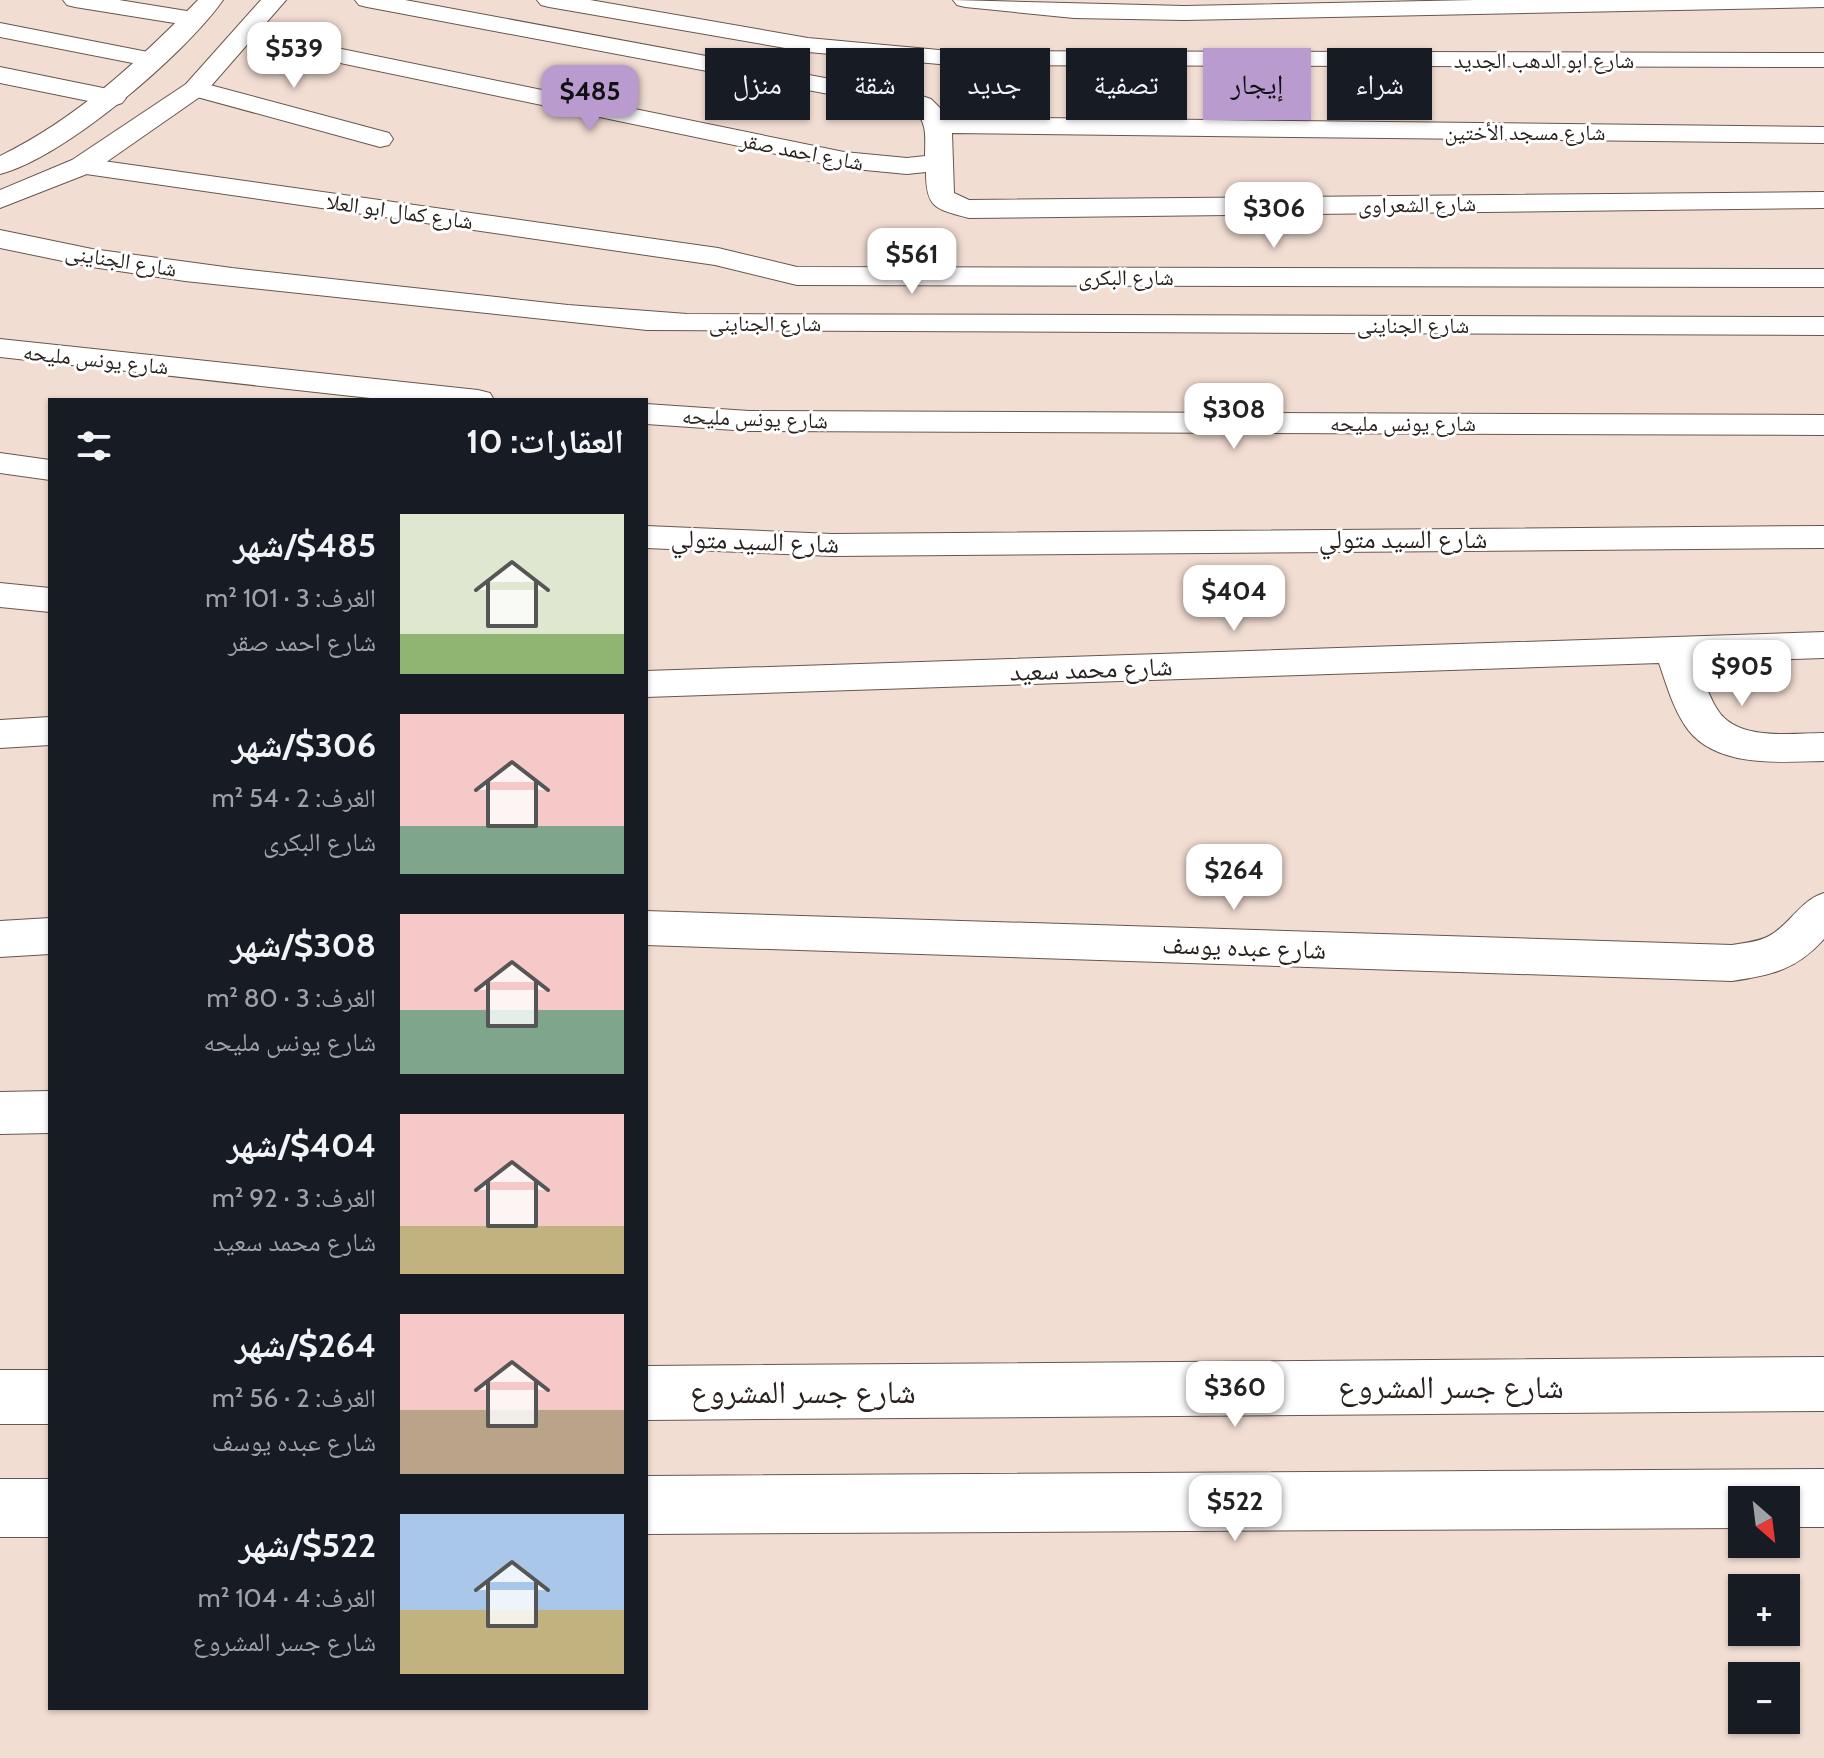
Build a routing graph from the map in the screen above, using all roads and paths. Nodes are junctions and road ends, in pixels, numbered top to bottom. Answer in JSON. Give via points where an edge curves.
{"nodes":[{"id":1,"x":75,"y":0,"type":"edge"},
{"id":2,"x":211,"y":0,"type":"edge"},
{"id":3,"x":274,"y":0,"type":"edge"},
{"id":4,"x":367,"y":0,"type":"edge"},
{"id":5,"x":549,"y":0,"type":"edge"},
{"id":6,"x":965,"y":0,"type":"edge"},
{"id":7,"x":1824,"y":0,"type":"edge"},
{"id":8,"x":193,"y":19,"type":"junction"},
{"id":9,"x":0,"y":30,"type":"edge"},
{"id":10,"x":244,"y":36,"type":"junction"},
{"id":11,"x":153,"y":60,"type":"junction"},
{"id":12,"x":1821,"y":63,"type":"edge"},
{"id":13,"x":215,"y":67,"type":"junction"},
{"id":14,"x":0,"y":75,"type":"edge"},
{"id":15,"x":195,"y":89,"type":"junction"},
{"id":16,"x":113,"y":98,"type":"junction"},
{"id":17,"x":938,"y":125,"type":"junction"},
{"id":18,"x":1824,"y":135,"type":"edge"},
{"id":19,"x":380,"y":139,"type":"dead end"},
{"id":20,"x":939,"y":163,"type":"junction"},
{"id":21,"x":0,"y":166,"type":"edge"},
{"id":22,"x":82,"y":166,"type":"junction"},
{"id":23,"x":0,"y":200,"type":"edge"},
{"id":24,"x":1824,"y":200,"type":"edge"},
{"id":25,"x":0,"y":239,"type":"edge"},
{"id":26,"x":718,"y":257,"type":"joint"},
{"id":27,"x":1824,"y":278,"type":"edge"},
{"id":28,"x":1824,"y":326,"type":"edge"},
{"id":29,"x":0,"y":348,"type":"edge"},
{"id":30,"x":460,"y":398,"type":"edge"},
{"id":31,"x":648,"y":414,"type":"edge"},
{"id":32,"x":1824,"y":425,"type":"edge"},
{"id":33,"x":0,"y":463,"type":"edge"},
{"id":34,"x":48,"y":470,"type":"edge"},
{"id":35,"x":648,"y":537,"type":"edge"},
{"id":36,"x":1824,"y":537,"type":"edge"},
{"id":37,"x":0,"y":595,"type":"edge"},
{"id":38,"x":48,"y":600,"type":"edge"},
{"id":39,"x":1824,"y":645,"type":"edge"},
{"id":40,"x":1673,"y":649,"type":"junction"},
{"id":41,"x":648,"y":684,"type":"edge"},
{"id":42,"x":48,"y":731,"type":"edge"},
{"id":43,"x":0,"y":734,"type":"edge"},
{"id":44,"x":1824,"y":747,"type":"edge"},
{"id":45,"x":1824,"y":910,"type":"edge"},
{"id":46,"x":648,"y":928,"type":"edge"},
{"id":47,"x":48,"y":936,"type":"edge"},
{"id":48,"x":0,"y":939,"type":"edge"},
{"id":49,"x":48,"y":1112,"type":"edge"},
{"id":50,"x":0,"y":1113,"type":"edge"},
{"id":51,"x":1824,"y":1384,"type":"edge"},
{"id":52,"x":648,"y":1393,"type":"edge"},
{"id":53,"x":0,"y":1397,"type":"edge"},
{"id":54,"x":48,"y":1397,"type":"edge"},
{"id":55,"x":1824,"y":1498,"type":"edge"},
{"id":56,"x":648,"y":1505,"type":"edge"},
{"id":57,"x":0,"y":1508,"type":"edge"},
{"id":58,"x":48,"y":1508,"type":"edge"}],
"edges":[{"from":1,"to":8,"type":"street"},
{"from":2,"to":8,"type":"street"},
{"from":3,"to":10,"type":"street"},
{"from":4,"to":17,"type":"street","via":[[922,104]]},
{"from":5,"to":12,"type":"street","name":"شارع ابو الدهب الجديد","via":[[808,45],[950,58]]},
{"from":6,"to":7,"type":"street","via":[[1074,11],[1184,13]]},
{"from":8,"to":11,"type":"street"},
{"from":9,"to":11,"type":"street"},
{"from":10,"to":13,"type":"street"},
{"from":10,"to":20,"type":"street","name":"شارع احمد صقر","via":[[859,163]]},
{"from":11,"to":13,"type":"street"},
{"from":11,"to":16,"type":"street"},
{"from":13,"to":15,"type":"street"},
{"from":14,"to":16,"type":"street"},
{"from":15,"to":19,"type":"street"},
{"from":15,"to":22,"type":"street"},
{"from":16,"to":21,"type":"street","via":[[59,136]]},
{"from":17,"to":18,"type":"street","name":"شارع مسجد الأختين"},
{"from":17,"to":20,"type":"street","name":"شارع الشعراوى"},
{"from":20,"to":24,"type":"street","name":"شارع الشعراوى","via":[[940,196],[969,209]]},
{"from":22,"to":23,"type":"street"},
{"from":22,"to":26,"type":"street","name":"شارع كمال ابو العلا"},
{"from":25,"to":28,"type":"street","name":"شارع الجناينى","via":[[252,279],[610,320]]},
{"from":26,"to":27,"type":"street","name":"شارع البكرى","via":[[797,276]]},
{"from":29,"to":30,"type":"street","name":"شارع يونس مليحه"},
{"from":31,"to":32,"type":"street","name":"شارع يونس مليحه","via":[[749,421]]},
{"from":33,"to":34,"type":"street"},
{"from":35,"to":36,"type":"street","name":"شارع السيد متولي","via":[[832,545]]},
{"from":37,"to":38,"type":"street"},
{"from":39,"to":40,"type":"street","name":"شارع محمد سعيد"},
{"from":40,"to":41,"type":"street","name":"شارع محمد سعيد"},
{"from":40,"to":44,"type":"street","via":[[1704,722],[1722,734],[1741,743]]},
{"from":42,"to":43,"type":"street"},
{"from":45,"to":46,"type":"street","name":"شارع عبده يوسف","via":[[1789,947],[1765,958],[1732,963]]},
{"from":47,"to":48,"type":"street"},
{"from":49,"to":50,"type":"street"},
{"from":51,"to":52,"type":"street","name":"شارع جسر المشروع"},
{"from":53,"to":54,"type":"street"},
{"from":55,"to":56,"type":"street"},
{"from":57,"to":58,"type":"street"}]}
